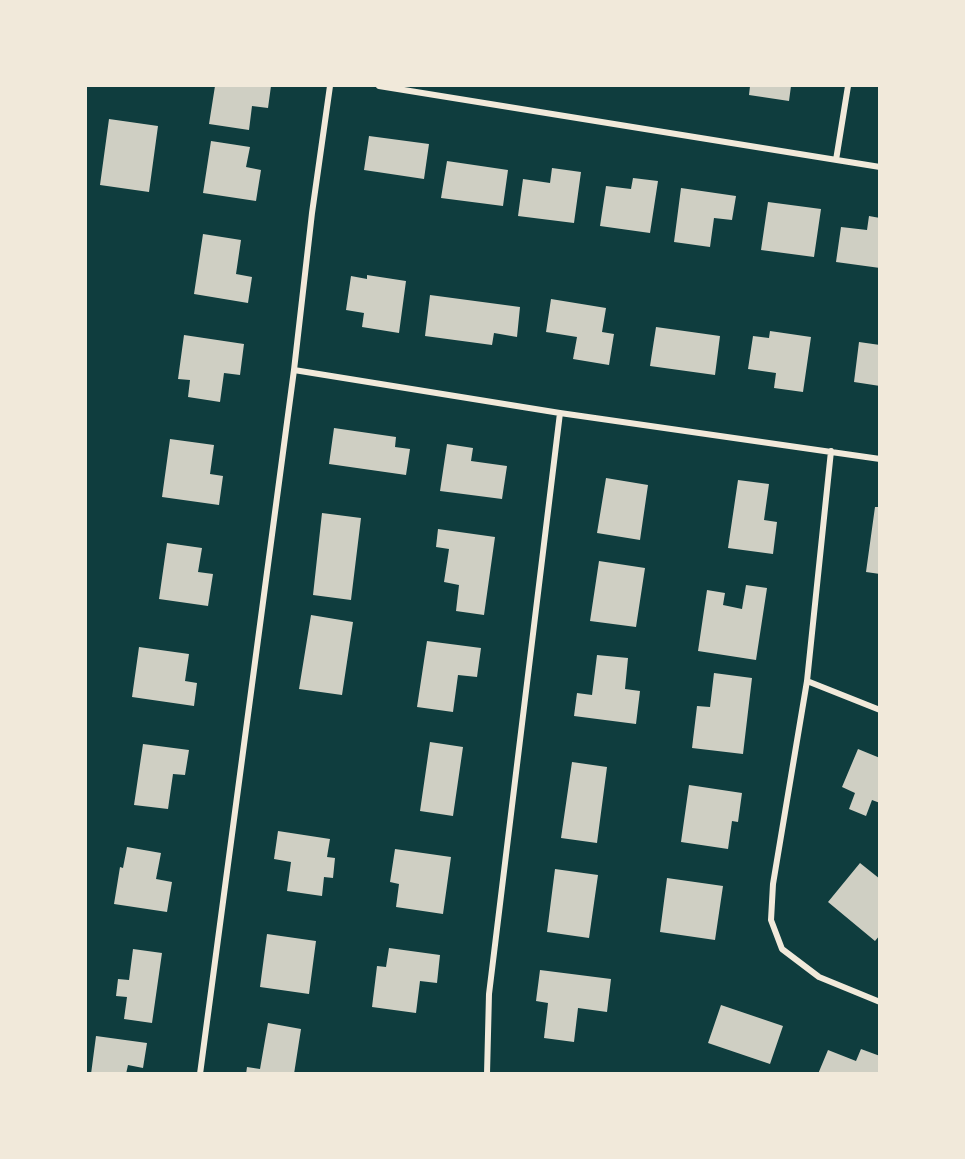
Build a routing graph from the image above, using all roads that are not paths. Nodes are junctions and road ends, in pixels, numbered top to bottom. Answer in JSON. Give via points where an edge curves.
{"nodes":[{"id":1,"x":330,"y":86,"type":"edge"},
{"id":2,"x":379,"y":86,"type":"edge"},
{"id":3,"x":848,"y":86,"type":"edge"},
{"id":4,"x":836,"y":160,"type":"junction"},
{"id":5,"x":879,"y":168,"type":"edge"},
{"id":6,"x":294,"y":370,"type":"junction"},
{"id":7,"x":560,"y":412,"type":"junction"},
{"id":8,"x":831,"y":451,"type":"junction"},
{"id":9,"x":879,"y":459,"type":"edge"},
{"id":10,"x":807,"y":681,"type":"junction"},
{"id":11,"x":879,"y":710,"type":"edge"},
{"id":12,"x":879,"y":1002,"type":"edge"},
{"id":13,"x":200,"y":1074,"type":"edge"},
{"id":14,"x":487,"y":1074,"type":"edge"}],
"edges":[{"from":1,"to":6,"type":"street"},
{"from":2,"to":4,"type":"street"},
{"from":3,"to":4,"type":"street"},
{"from":4,"to":5,"type":"street"},
{"from":6,"to":7,"type":"street"},
{"from":6,"to":13,"type":"street"},
{"from":7,"to":8,"type":"street"},
{"from":7,"to":14,"type":"street","via":[[489,994]]},
{"from":8,"to":9,"type":"street"},
{"from":8,"to":10,"type":"street"},
{"from":10,"to":11,"type":"street"},
{"from":10,"to":12,"type":"street","via":[[773,884],[771,920],[782,949],[819,976]]}]}
